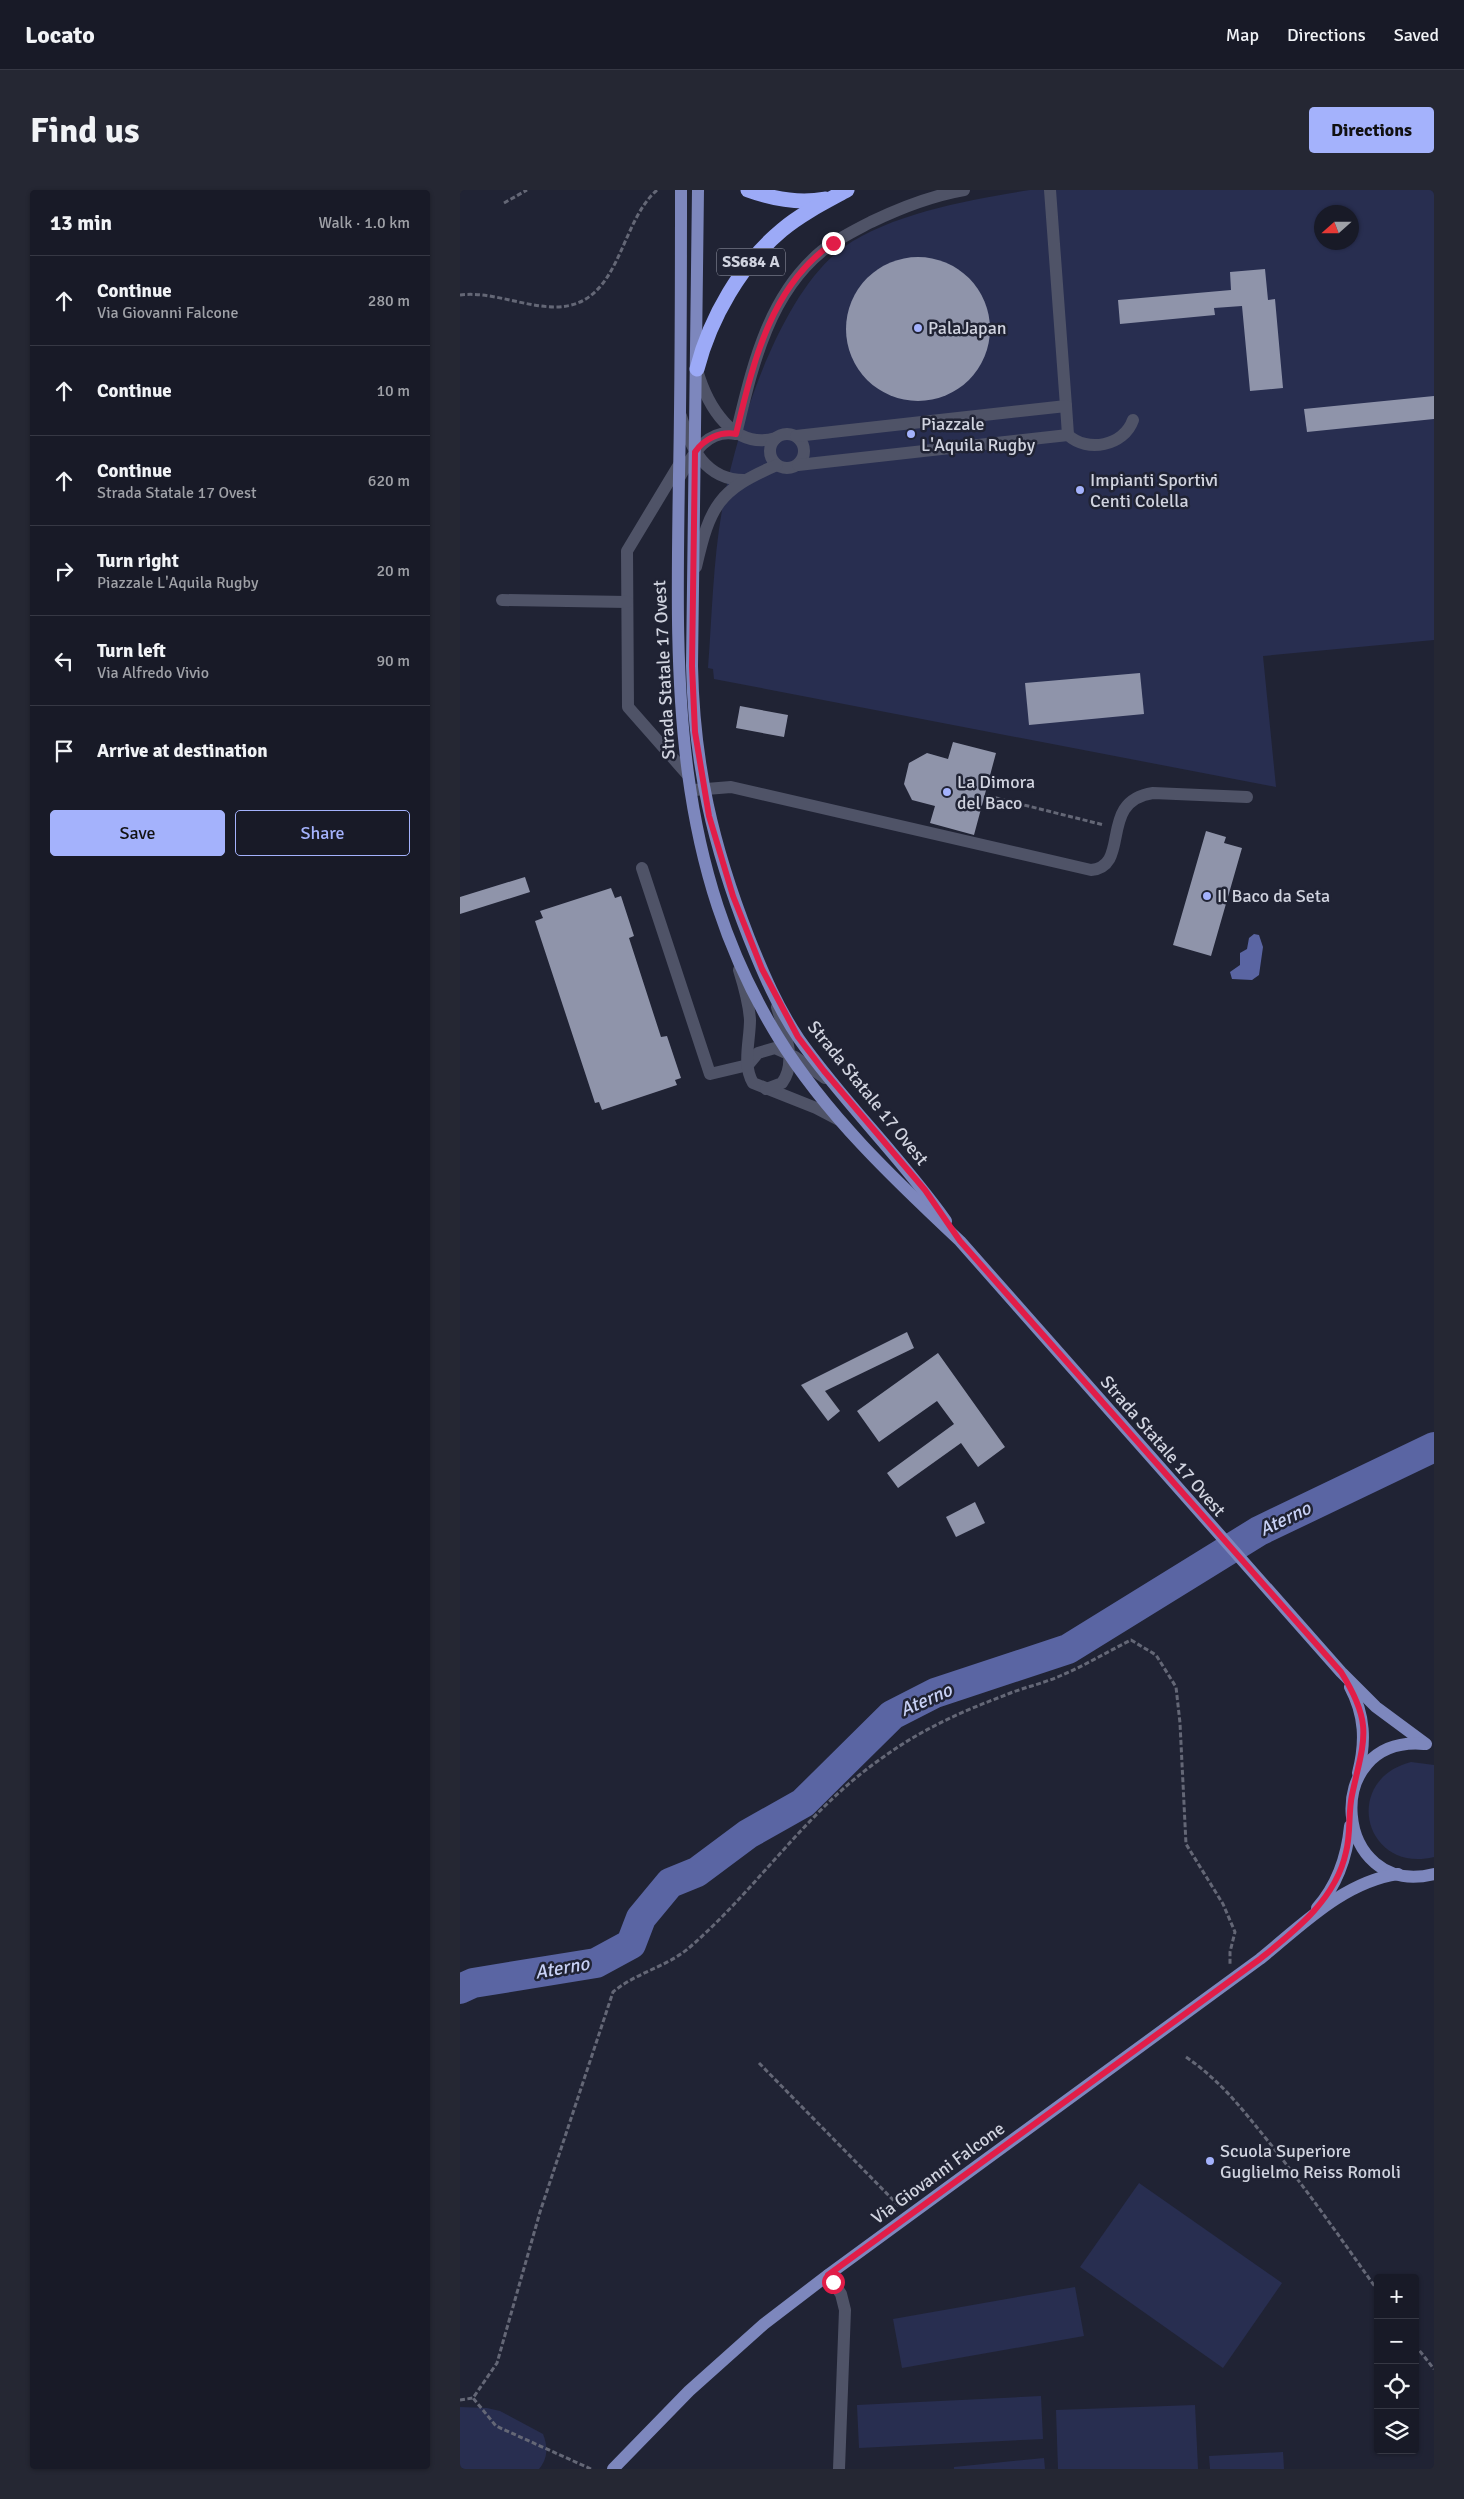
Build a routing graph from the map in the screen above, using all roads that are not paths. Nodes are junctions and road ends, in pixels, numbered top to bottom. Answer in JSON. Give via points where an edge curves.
{"nodes":[{"id":1,"x":681,"y":190,"type":"edge"},
{"id":2,"x":698,"y":190,"type":"edge"},
{"id":3,"x":748,"y":190,"type":"edge"},
{"id":4,"x":964,"y":190,"type":"edge"},
{"id":5,"x":1050,"y":190,"type":"edge"},
{"id":6,"x":842,"y":193,"type":"edge"},
{"id":7,"x":696,"y":369,"type":"junction"},
{"id":8,"x":1066,"y":406,"type":"junction"},
{"id":9,"x":680,"y":411,"type":"junction"},
{"id":10,"x":1133,"y":420,"type":"dead end"},
{"id":11,"x":736,"y":434,"type":"junction"},
{"id":12,"x":1068,"y":435,"type":"junction"},
{"id":13,"x":796,"y":436,"type":"junction"},
{"id":14,"x":776,"y":438,"type":"junction"},
{"id":15,"x":695,"y":452,"type":"junction"},
{"id":16,"x":680,"y":463,"type":"junction"},
{"id":17,"x":777,"y":465,"type":"junction"},
{"id":18,"x":798,"y":465,"type":"junction"},
{"id":19,"x":679,"y":478,"type":"junction"},
{"id":20,"x":744,"y":480,"type":"junction"},
{"id":21,"x":693,"y":584,"type":"junction"},
{"id":22,"x":502,"y":600,"type":"dead end"},
{"id":23,"x":627,"y":602,"type":"junction"},
{"id":24,"x":687,"y":774,"type":"junction"},
{"id":25,"x":703,"y":789,"type":"junction"},
{"id":26,"x":689,"y":791,"type":"junction"},
{"id":27,"x":1247,"y":797,"type":"dead end"},
{"id":28,"x":642,"y":868,"type":"dead end"},
{"id":29,"x":728,"y":936,"type":"junction"},
{"id":30,"x":771,"y":989,"type":"junction"},
{"id":31,"x":789,"y":1053,"type":"junction"},
{"id":32,"x":748,"y":1065,"type":"junction"},
{"id":33,"x":766,"y":1089,"type":"junction"},
{"id":34,"x":842,"y":1093,"type":"junction"},
{"id":35,"x":843,"y":1123,"type":"junction"},
{"id":36,"x":960,"y":1241,"type":"junction"},
{"id":37,"x":1341,"y":1672,"type":"junction"},
{"id":38,"x":1430,"y":1745,"type":"edge"},
{"id":39,"x":1355,"y":1784,"type":"junction"},
{"id":40,"x":1350,"y":1818,"type":"junction"},
{"id":41,"x":1398,"y":1874,"type":"junction"},
{"id":42,"x":1434,"y":1874,"type":"edge"},
{"id":43,"x":1300,"y":1926,"type":"junction"},
{"id":44,"x":828,"y":2275,"type":"junction"},
{"id":45,"x":613,"y":2469,"type":"edge"},
{"id":46,"x":839,"y":2469,"type":"edge"}],
"edges":[{"from":1,"to":9,"type":"main road","name":"Strada Statale 17 Ovest"},
{"from":2,"to":7,"type":"main road","name":"Strada Statale 17 Ovest"},
{"from":3,"to":6,"type":"highway","number":"SS684 A","via":[[777,199],[798,201],[816,201]]},
{"from":4,"to":11,"type":"street","via":[[922,199],[899,208],[850,233],[813,259],[784,297],[764,335]]},
{"from":5,"to":8,"type":"street"},
{"from":6,"to":7,"type":"highway","number":"SS684 A","via":[[783,229],[755,258],[719,312]]},
{"from":7,"to":11,"type":"street","via":[[710,405]]},
{"from":7,"to":15,"type":"main road","name":"Strada Statale 17 Ovest"},
{"from":8,"to":12,"type":"street"},
{"from":8,"to":13,"type":"street"},
{"from":9,"to":15,"type":"street"},
{"from":9,"to":16,"type":"main road","name":"Strada Statale 17 Ovest"},
{"from":10,"to":12,"type":"street","via":[[1124,435],[1106,443],[1082,444]]},
{"from":11,"to":14,"type":"street","via":[[760,440]]},
{"from":11,"to":15,"type":"street","via":[[712,438]]},
{"from":12,"to":18,"type":"street"},
{"from":13,"to":14,"type":"street","via":[[786,434]]},
{"from":13,"to":18,"type":"street","via":[[804,453]]},
{"from":14,"to":17,"type":"street","via":[[770,452]]},
{"from":15,"to":19,"type":"street"},
{"from":15,"to":20,"type":"street","via":[[712,471],[731,479]]},
{"from":15,"to":21,"type":"main road","name":"Strada Statale 17 Ovest"},
{"from":16,"to":19,"type":"main road","name":"Strada Statale 17 Ovest"},
{"from":16,"to":23,"type":"street","via":[[627,551]]},
{"from":17,"to":18,"type":"street","via":[[789,468]]},
{"from":17,"to":20,"type":"street"},
{"from":19,"to":24,"type":"main road","name":"Strada Statale 17 Ovest","via":[[678,644],[680,710]]},
{"from":20,"to":21,"type":"street","via":[[721,499],[710,514]]},
{"from":21,"to":25,"type":"main road","name":"Strada Statale 17 Ovest","via":[[693,714]]},
{"from":22,"to":23,"type":"street"},
{"from":23,"to":24,"type":"street","via":[[628,707]]},
{"from":24,"to":26,"type":"main road","name":"Strada Statale 17 Ovest"},
{"from":25,"to":26,"type":"street"},
{"from":25,"to":27,"type":"street","via":[[731,787],[1091,870],[1100,867],[1110,857],[1125,806],[1142,795]]},
{"from":25,"to":30,"type":"main road","name":"Strada Statale 17 Ovest","via":[[733,896]]},
{"from":26,"to":29,"type":"main road","name":"Strada Statale 17 Ovest","via":[[709,879]]},
{"from":28,"to":32,"type":"street","via":[[710,1074]]},
{"from":29,"to":31,"type":"main road","name":"Strada Statale 17 Ovest","via":[[756,997]]},
{"from":29,"to":32,"type":"street","via":[[749,1010]]},
{"from":30,"to":31,"type":"street"},
{"from":30,"to":34,"type":"main road","name":"Strada Statale 17 Ovest","via":[[798,1037]]},
{"from":31,"to":32,"type":"street","via":[[775,1048],[762,1051]]},
{"from":31,"to":33,"type":"street","via":[[786,1077],[776,1087]]},
{"from":31,"to":34,"type":"street"},
{"from":31,"to":35,"type":"main road","name":"Strada Statale 17 Ovest"},
{"from":32,"to":33,"type":"street","via":[[753,1083]]},
{"from":33,"to":35,"type":"street","via":[[816,1108]]},
{"from":34,"to":36,"type":"main road","name":"Strada Statale 17 Ovest","via":[[925,1190]]},
{"from":35,"to":36,"type":"main road","name":"Strada Statale 17 Ovest","via":[[877,1161]]},
{"from":36,"to":37,"type":"main road","name":"Strada Statale 17 Ovest"},
{"from":37,"to":38,"type":"main road","name":"Strada Statale 17 Ovest","via":[[1376,1707]]},
{"from":37,"to":39,"type":"main road","name":"Strada Statale 17 Ovest","via":[[1356,1699],[1364,1726],[1363,1754]]},
{"from":38,"to":39,"type":"main road","via":[[1407,1744],[1388,1749],[1372,1760]]},
{"from":39,"to":40,"type":"main road","name":"Strada Statale 17 Ovest"},
{"from":40,"to":41,"type":"main road","via":[[1366,1853],[1381,1866]]},
{"from":40,"to":43,"type":"main road","name":"Via Giovanni Falcone","via":[[1348,1844],[1340,1870],[1324,1900]]},
{"from":41,"to":42,"type":"main road","via":[[1417,1877]]},
{"from":41,"to":43,"type":"main road","name":"Via Giovanni Falcone","via":[[1352,1891]]},
{"from":43,"to":44,"type":"main road","name":"Via Giovanni Falcone","via":[[1231,1981]]},
{"from":44,"to":45,"type":"main road","name":"Via Giovanni Falcone","via":[[764,2324],[689,2391]]},
{"from":44,"to":46,"type":"street","via":[[841,2294],[845,2310]]}]}
